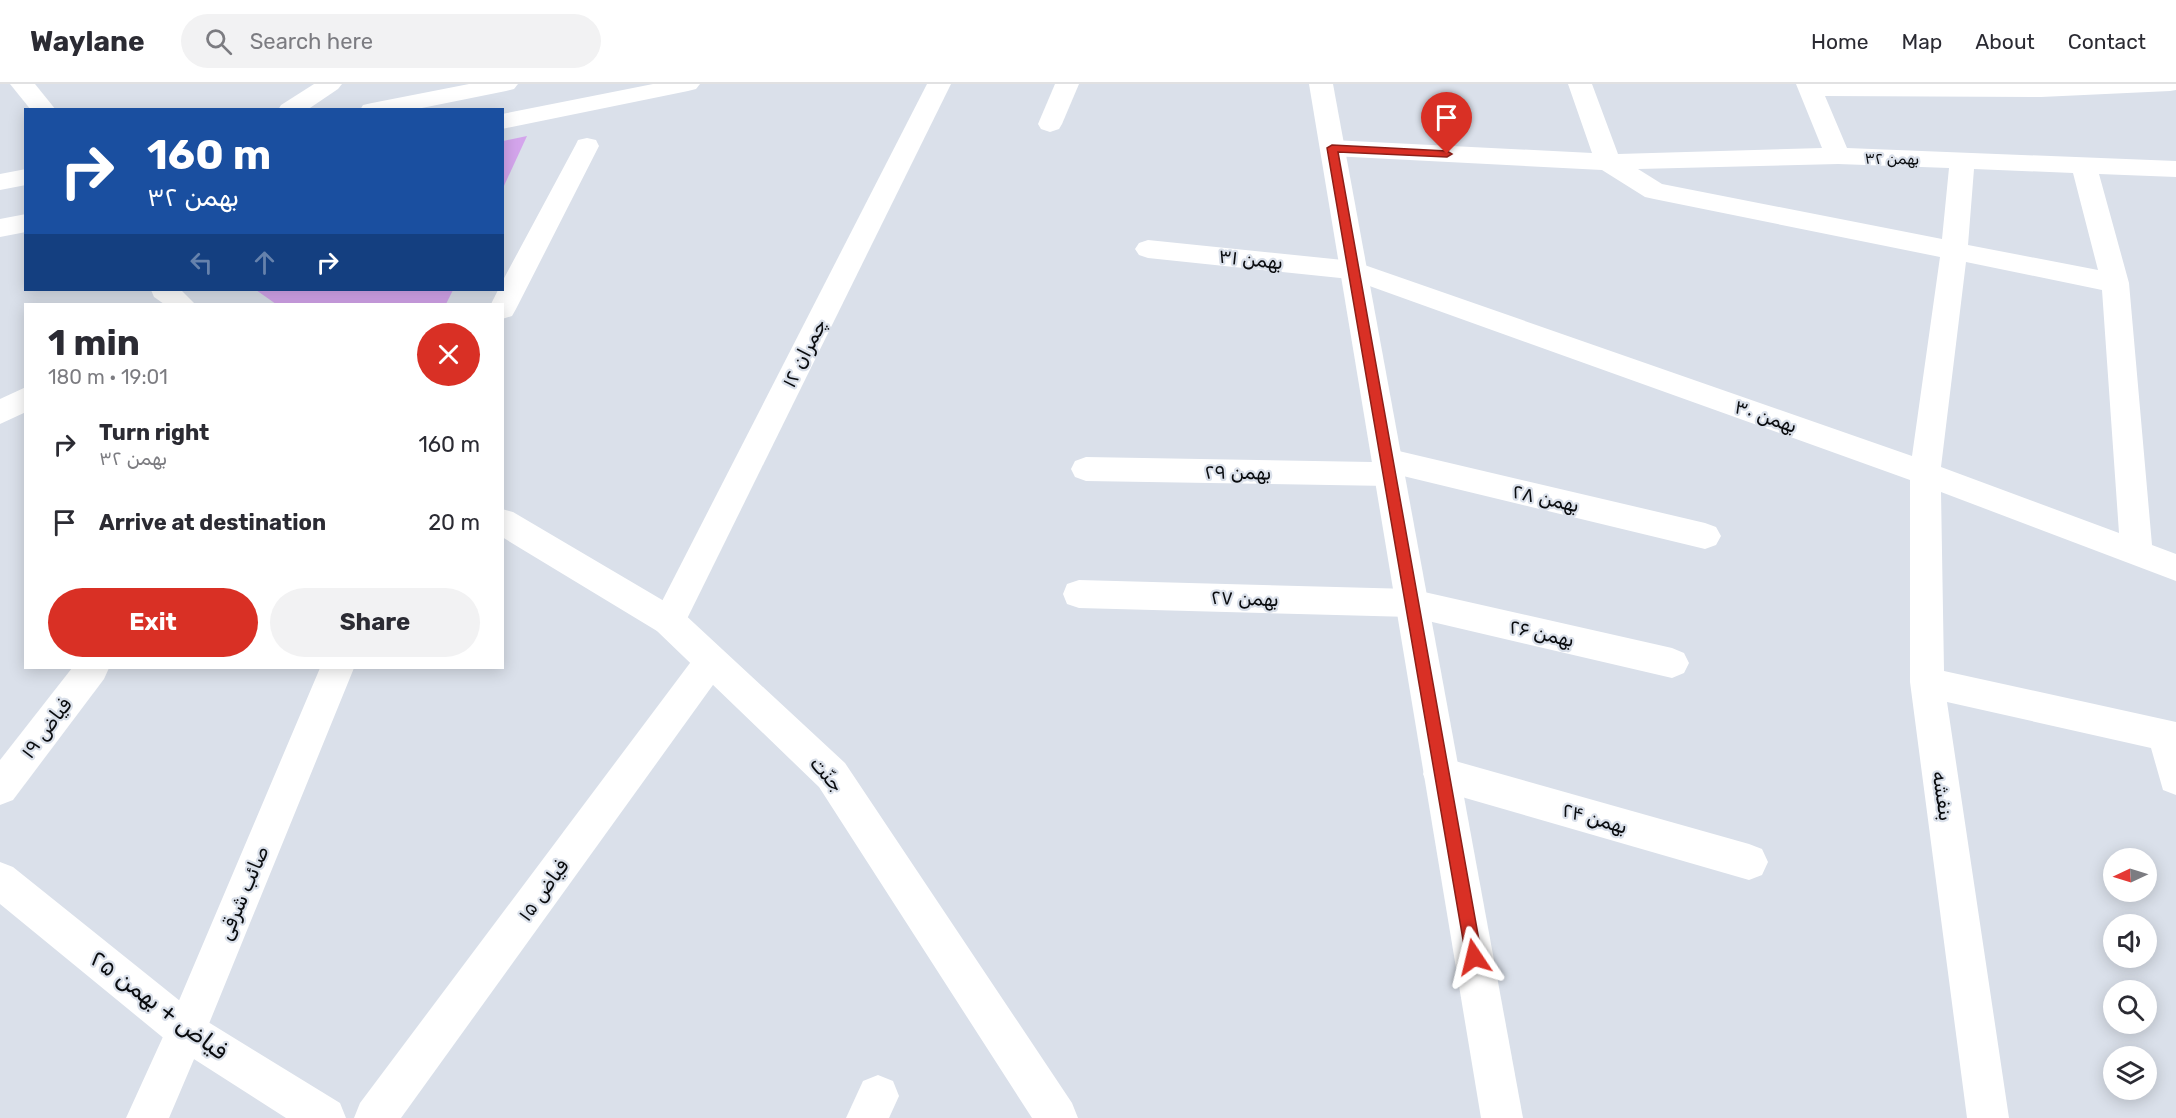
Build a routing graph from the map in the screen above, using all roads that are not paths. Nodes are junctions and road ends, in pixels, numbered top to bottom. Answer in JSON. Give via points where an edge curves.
{"nodes":[{"id":1,"x":330,"y":84,"type":"edge"},
{"id":2,"x":506,"y":84,"type":"edge"},
{"id":3,"x":688,"y":84,"type":"edge"},
{"id":4,"x":939,"y":84,"type":"edge"},
{"id":5,"x":1067,"y":84,"type":"edge"},
{"id":6,"x":1321,"y":84,"type":"edge"},
{"id":7,"x":1580,"y":84,"type":"edge"},
{"id":8,"x":2170,"y":84,"type":"edge"},
{"id":9,"x":1809,"y":87,"type":"edge"},
{"id":10,"x":2039,"y":87,"type":"edge"},
{"id":11,"x":293,"y":108,"type":"edge"},
{"id":12,"x":382,"y":108,"type":"edge"},
{"id":13,"x":504,"y":122,"type":"edge"},
{"id":14,"x":1050,"y":124,"type":"dead end"},
{"id":15,"x":587,"y":146,"type":"dead end"},
{"id":16,"x":1332,"y":148,"type":"junction"},
{"id":17,"x":1838,"y":156,"type":"junction"},
{"id":18,"x":1962,"y":159,"type":"junction"},
{"id":19,"x":1608,"y":162,"type":"junction"},
{"id":20,"x":2084,"y":165,"type":"junction"},
{"id":21,"x":2176,"y":169,"type":"edge"},
{"id":22,"x":24,"y":177,"type":"edge"},
{"id":23,"x":0,"y":182,"type":"edge"},
{"id":24,"x":24,"y":223,"type":"edge"},
{"id":25,"x":0,"y":228,"type":"edge"},
{"id":26,"x":1148,"y":249,"type":"dead end"},
{"id":27,"x":1954,"y":252,"type":"junction"},
{"id":28,"x":1353,"y":270,"type":"junction"},
{"id":29,"x":2115,"y":283,"type":"junction"},
{"id":30,"x":165,"y":291,"type":"edge"},
{"id":31,"x":179,"y":303,"type":"edge"},
{"id":32,"x":504,"y":305,"type":"edge"},
{"id":33,"x":24,"y":399,"type":"edge"},
{"id":34,"x":0,"y":412,"type":"edge"},
{"id":35,"x":1388,"y":467,"type":"junction"},
{"id":36,"x":1086,"y":470,"type":"dead end"},
{"id":37,"x":1925,"y":472,"type":"junction"},
{"id":38,"x":504,"y":522,"type":"edge"},
{"id":39,"x":1706,"y":536,"type":"dead end"},
{"id":40,"x":2137,"y":553,"type":"junction"},
{"id":41,"x":2176,"y":568,"type":"edge"},
{"id":42,"x":1078,"y":594,"type":"dead end"},
{"id":43,"x":1411,"y":603,"type":"junction"},
{"id":44,"x":669,"y":621,"type":"junction"},
{"id":45,"x":711,"y":661,"type":"junction"},
{"id":46,"x":1672,"y":663,"type":"dead end"},
{"id":47,"x":91,"y":669,"type":"edge"},
{"id":48,"x":337,"y":669,"type":"edge"},
{"id":49,"x":1927,"y":682,"type":"junction"},
{"id":50,"x":2170,"y":736,"type":"edge"},
{"id":51,"x":1441,"y":774,"type":"junction"},
{"id":52,"x":2176,"y":778,"type":"edge"},
{"id":53,"x":0,"y":788,"type":"edge"},
{"id":54,"x":1749,"y":862,"type":"dead end"},
{"id":55,"x":0,"y":880,"type":"edge"},
{"id":56,"x":186,"y":1031,"type":"junction"},
{"id":57,"x":147,"y":1118,"type":"edge"},
{"id":58,"x":325,"y":1118,"type":"edge"},
{"id":59,"x":375,"y":1118,"type":"edge"},
{"id":60,"x":1057,"y":1118,"type":"edge"},
{"id":61,"x":1502,"y":1118,"type":"edge"},
{"id":62,"x":1988,"y":1118,"type":"edge"}],
"edges":[{"from":1,"to":11,"type":"street"},
{"from":2,"to":12,"type":"street"},
{"from":3,"to":13,"type":"street"},
{"from":4,"to":44,"type":"street","name":"چمران ۱۲"},
{"from":5,"to":14,"type":"street"},
{"from":6,"to":16,"type":"street"},
{"from":7,"to":19,"type":"street"},
{"from":8,"to":10,"type":"street"},
{"from":9,"to":10,"type":"street"},
{"from":9,"to":17,"type":"street"},
{"from":15,"to":32,"type":"street"},
{"from":16,"to":19,"type":"street","name":"بهمن ۳۲"},
{"from":16,"to":28,"type":"street"},
{"from":17,"to":18,"type":"street","name":"بهمن ۳۲"},
{"from":17,"to":19,"type":"street","name":"بهمن ۳۲"},
{"from":18,"to":20,"type":"street","name":"بهمن ۳۲"},
{"from":18,"to":27,"type":"street","name":"بنفشه"},
{"from":19,"to":27,"type":"street","name":"بهمن ۳۲","via":[[1654,191]]},
{"from":20,"to":21,"type":"street","name":"بهمن ۳۲"},
{"from":20,"to":29,"type":"street"},
{"from":22,"to":23,"type":"street"},
{"from":24,"to":25,"type":"street"},
{"from":26,"to":28,"type":"street","name":"بهمن ۳۱"},
{"from":27,"to":29,"type":"street","name":"بهمن ۳۲"},
{"from":27,"to":37,"type":"street","name":"بنفشه"},
{"from":28,"to":35,"type":"street"},
{"from":28,"to":37,"type":"street","name":"بهمن ۳۰"},
{"from":29,"to":40,"type":"street"},
{"from":30,"to":31,"type":"street"},
{"from":33,"to":34,"type":"street"},
{"from":35,"to":36,"type":"street","name":"بهمن ۲۹"},
{"from":35,"to":39,"type":"street","name":"بهمن ۲۸"},
{"from":35,"to":43,"type":"street"},
{"from":37,"to":40,"type":"street","name":"بهمن ۳۰"},
{"from":37,"to":49,"type":"street","name":"بنفشه"},
{"from":38,"to":44,"type":"street","name":"جنّت"},
{"from":40,"to":41,"type":"street","name":"بهمن ۳۰"},
{"from":42,"to":43,"type":"street","name":"بهمن ۲۷"},
{"from":43,"to":46,"type":"street","name":"بهمن ۲۶"},
{"from":43,"to":51,"type":"street"},
{"from":44,"to":45,"type":"street","name":"جنّت"},
{"from":45,"to":59,"type":"street","name":"فیاض ۱۵"},
{"from":45,"to":60,"type":"street","name":"جنّت","via":[[832,776]]},
{"from":47,"to":53,"type":"street","name":"فیاض ۱۹"},
{"from":48,"to":56,"type":"street","name":"صائب شرقی"},
{"from":49,"to":50,"type":"street"},
{"from":49,"to":62,"type":"street","name":"بنفشه"},
{"from":50,"to":52,"type":"street"},
{"from":51,"to":54,"type":"street","name":"بهمن ۲۴"},
{"from":51,"to":61,"type":"street"},
{"from":55,"to":56,"type":"street","name":"فیاض + بهمن ۲۵"},
{"from":56,"to":57,"type":"street","name":"صائب شرقی"},
{"from":56,"to":58,"type":"street","name":"فیاض + بهمن ۲۵"}]}
